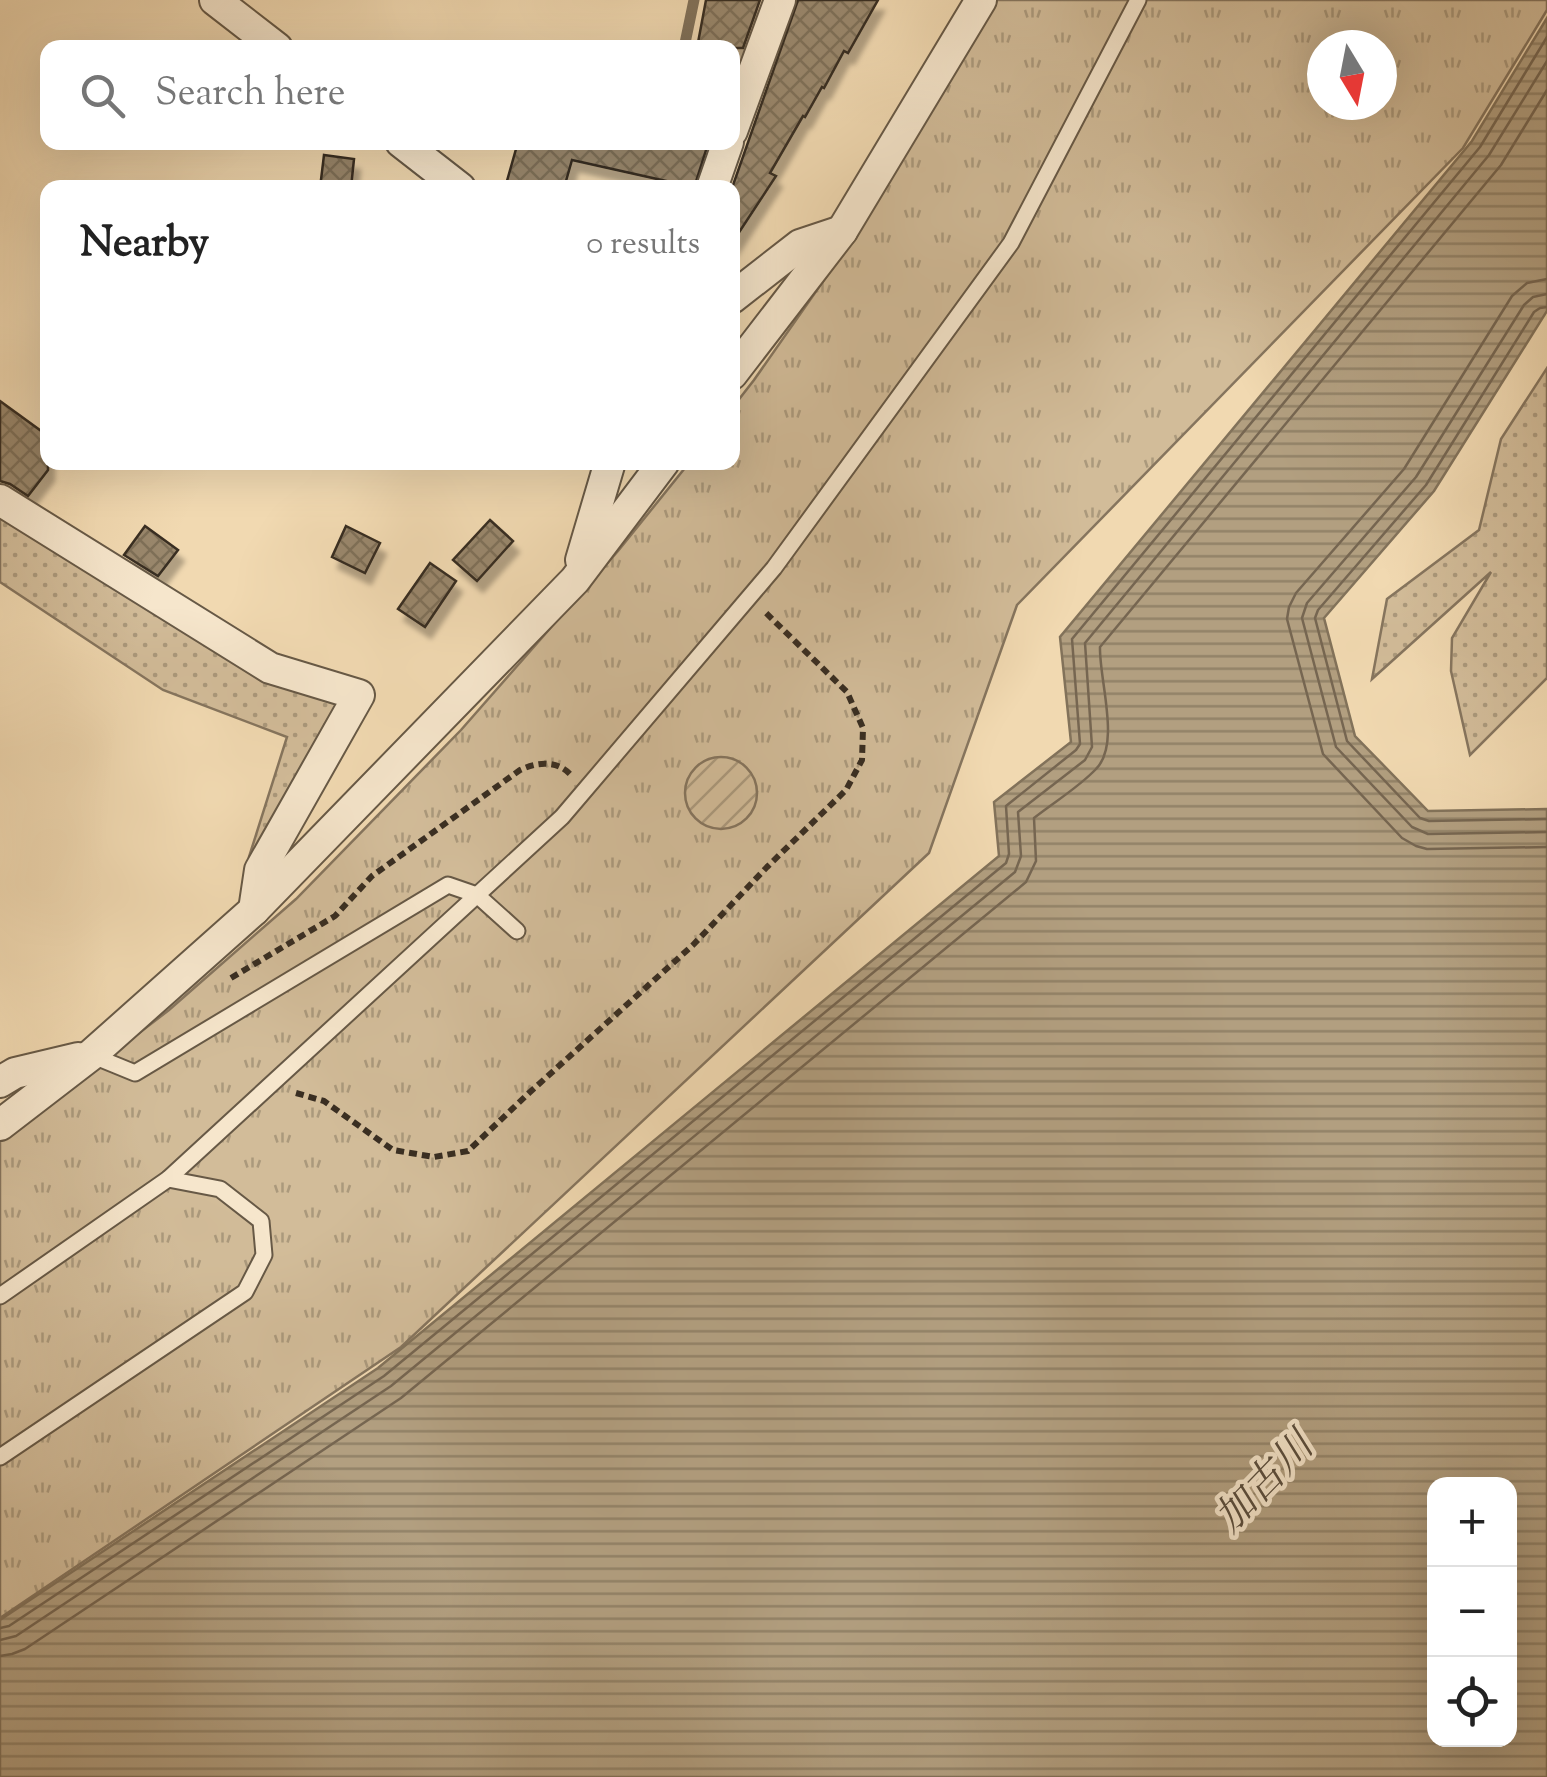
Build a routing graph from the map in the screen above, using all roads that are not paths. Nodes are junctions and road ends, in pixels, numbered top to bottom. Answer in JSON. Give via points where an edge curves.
{"nodes":[{"id":1,"x":215,"y":0,"type":"edge"},
{"id":2,"x":780,"y":0,"type":"edge"},
{"id":3,"x":981,"y":0,"type":"edge"},
{"id":4,"x":1138,"y":0,"type":"edge"},
{"id":5,"x":267,"y":40,"type":"edge"},
{"id":6,"x":740,"y":109,"type":"edge"},
{"id":7,"x":411,"y":150,"type":"edge"},
{"id":8,"x":725,"y":150,"type":"edge"},
{"id":9,"x":449,"y":180,"type":"edge"},
{"id":10,"x":715,"y":180,"type":"edge"},
{"id":11,"x":842,"y":231,"type":"junction"},
{"id":12,"x":740,"y":292,"type":"edge"},
{"id":13,"x":740,"y":364,"type":"edge"},
{"id":14,"x":608,"y":470,"type":"edge"},
{"id":15,"x":658,"y":470,"type":"edge"},
{"id":16,"x":0,"y":500,"type":"edge"},
{"id":17,"x":574,"y":580,"type":"junction"},
{"id":18,"x":477,"y":894,"type":"junction"},
{"id":19,"x":254,"y":910,"type":"junction"},
{"id":20,"x":516,"y":931,"type":"dead end"},
{"id":21,"x":91,"y":1055,"type":"junction"},
{"id":22,"x":0,"y":1082,"type":"edge"},
{"id":23,"x":0,"y":1125,"type":"edge"},
{"id":24,"x":168,"y":1178,"type":"junction"},
{"id":25,"x":0,"y":1296,"type":"edge"},
{"id":26,"x":0,"y":1458,"type":"edge"}],
"edges":[{"from":1,"to":5,"type":"street"},
{"from":2,"to":6,"type":"street"},
{"from":3,"to":11,"type":"street"},
{"from":4,"to":18,"type":"lane","via":[[1011,243],[774,568],[562,816]]},
{"from":7,"to":9,"type":"street"},
{"from":8,"to":10,"type":"street"},
{"from":11,"to":12,"type":"street","via":[[800,245]]},
{"from":11,"to":13,"type":"street"},
{"from":14,"to":17,"type":"street"},
{"from":15,"to":17,"type":"street"},
{"from":16,"to":19,"type":"street","via":[[270,668],[360,695],[260,870]]},
{"from":17,"to":19,"type":"street"},
{"from":18,"to":20,"type":"lane"},
{"from":18,"to":21,"type":"lane","via":[[448,885],[135,1073]]},
{"from":18,"to":24,"type":"lane"},
{"from":19,"to":21,"type":"street"},
{"from":21,"to":22,"type":"street"},
{"from":21,"to":23,"type":"street"},
{"from":24,"to":25,"type":"lane"},
{"from":24,"to":26,"type":"lane","via":[[220,1189],[261,1222],[264,1255],[245,1292]]}]}
